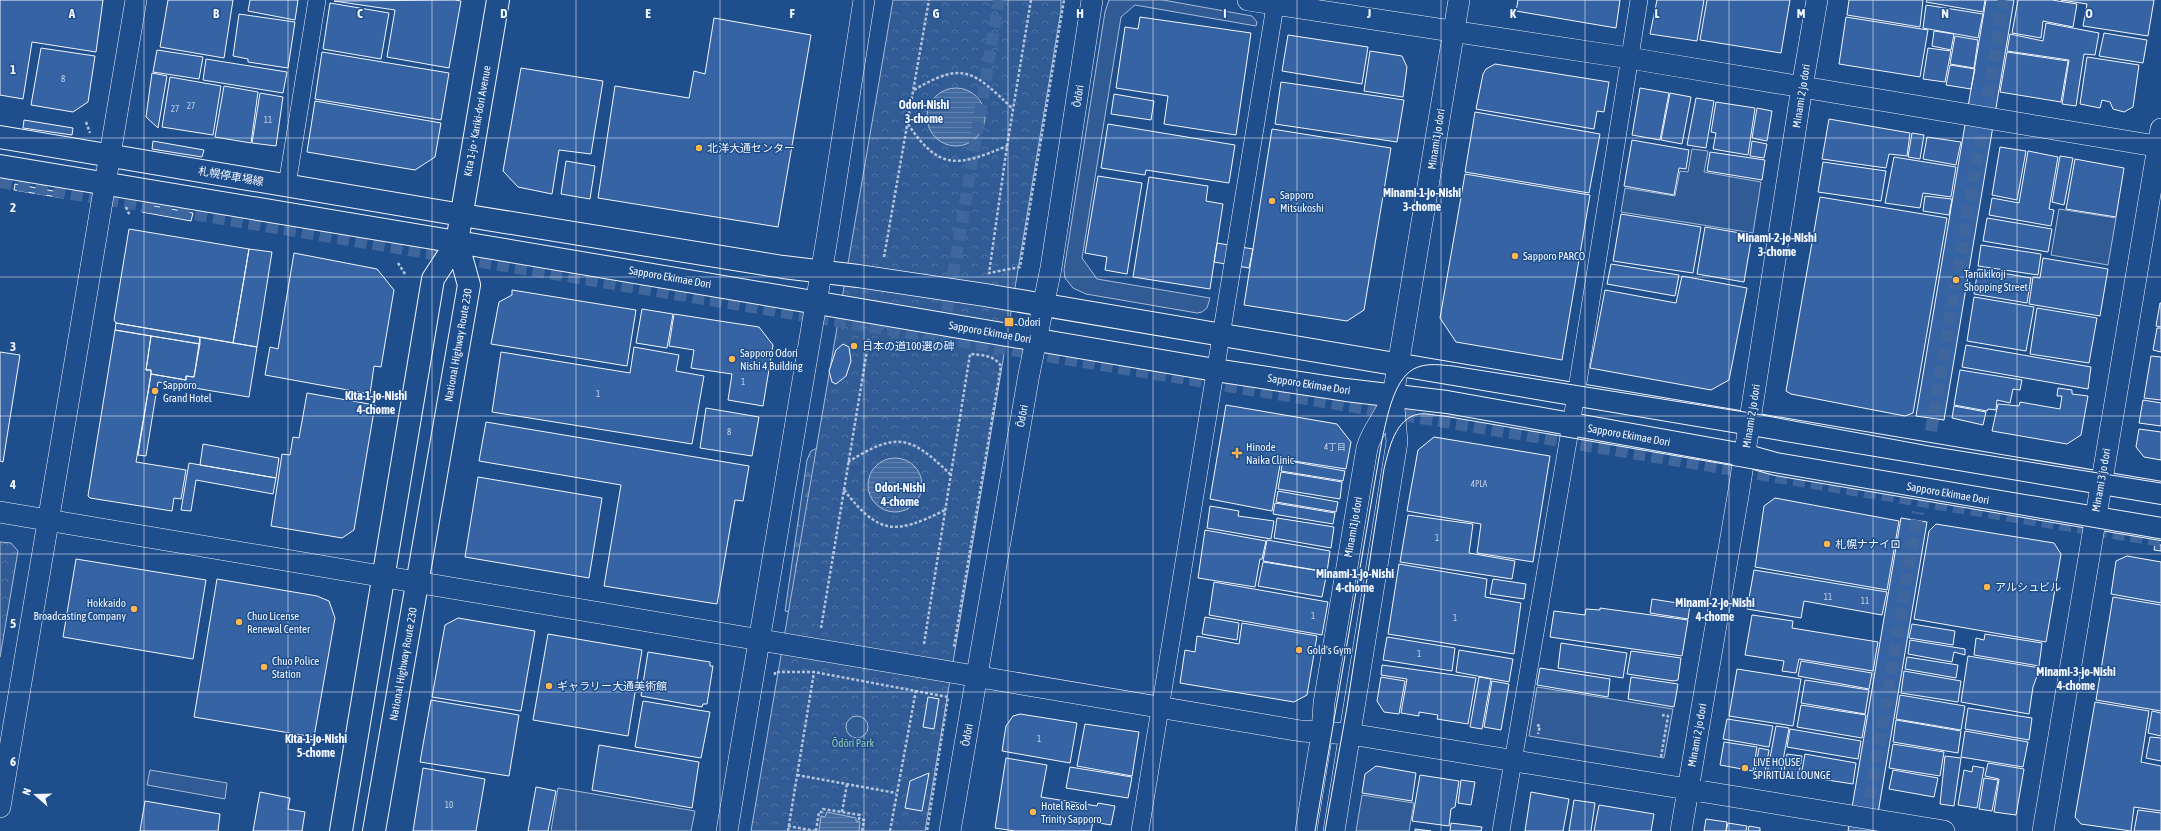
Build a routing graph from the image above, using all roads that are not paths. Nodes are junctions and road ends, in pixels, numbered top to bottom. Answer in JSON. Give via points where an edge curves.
{"nodes":[{"id":1,"x":136,"y":0,"type":"edge"},
{"id":2,"x":317,"y":0,"type":"edge"},
{"id":3,"x":498,"y":0,"type":"edge"},
{"id":4,"x":864,"y":0,"type":"edge"},
{"id":5,"x":1092,"y":0,"type":"edge"},
{"id":6,"x":1248,"y":0,"type":"edge"},
{"id":7,"x":1459,"y":0,"type":"edge"},
{"id":8,"x":1640,"y":0,"type":"edge"},
{"id":9,"x":1817,"y":0,"type":"edge"},
{"id":10,"x":1275,"y":2,"type":"edge"},
{"id":11,"x":1453,"y":32,"type":"junction"},
{"id":12,"x":1629,"y":58,"type":"junction"},
{"id":13,"x":1802,"y":87,"type":"junction"},
{"id":14,"x":0,"y":137,"type":"edge"},
{"id":15,"x":2160,"y":141,"type":"edge"},
{"id":16,"x":110,"y":156,"type":"junction"},
{"id":17,"x":0,"y":166,"type":"edge"},
{"id":18,"x":106,"y":184,"type":"junction"},
{"id":19,"x":286,"y":185,"type":"junction"},
{"id":20,"x":462,"y":215,"type":"junction"},
{"id":21,"x":457,"y":242,"type":"junction"},
{"id":22,"x":822,"y":271,"type":"junction"},
{"id":23,"x":816,"y":302,"type":"junction"},
{"id":24,"x":1043,"y":305,"type":"junction"},
{"id":25,"x":1221,"y":335,"type":"junction"},
{"id":26,"x":1036,"y":340,"type":"junction"},
{"id":27,"x":1398,"y":366,"type":"junction"},
{"id":28,"x":1215,"y":370,"type":"junction"},
{"id":29,"x":1576,"y":395,"type":"junction"},
{"id":30,"x":1393,"y":396,"type":"junction"},
{"id":31,"x":1570,"y":424,"type":"junction"},
{"id":32,"x":1749,"y":424,"type":"junction"},
{"id":33,"x":1744,"y":455,"type":"junction"},
{"id":34,"x":2100,"y":482,"type":"junction"},
{"id":35,"x":2161,"y":493,"type":"edge"},
{"id":36,"x":0,"y":512,"type":"edge"},
{"id":37,"x":2095,"y":518,"type":"junction"},
{"id":38,"x":49,"y":521,"type":"junction"},
{"id":39,"x":2161,"y":529,"type":"edge"},
{"id":40,"x":382,"y":577,"type":"junction"},
{"id":41,"x":417,"y":582,"type":"junction"},
{"id":42,"x":759,"y":639,"type":"junction"},
{"id":43,"x":977,"y":676,"type":"junction"},
{"id":44,"x":1162,"y":707,"type":"junction"},
{"id":45,"x":1322,"y":733,"type":"junction"},
{"id":46,"x":1350,"y":734,"type":"junction"},
{"id":47,"x":1513,"y":760,"type":"junction"},
{"id":48,"x":1688,"y":789,"type":"junction"},
{"id":49,"x":0,"y":807,"type":"edge"},
{"id":50,"x":341,"y":831,"type":"edge"},
{"id":51,"x":374,"y":831,"type":"edge"},
{"id":52,"x":727,"y":831,"type":"edge"},
{"id":53,"x":950,"y":831,"type":"edge"},
{"id":54,"x":1140,"y":831,"type":"edge"},
{"id":55,"x":1306,"y":831,"type":"edge"},
{"id":56,"x":1334,"y":831,"type":"edge"},
{"id":57,"x":1501,"y":831,"type":"edge"},
{"id":58,"x":1681,"y":831,"type":"edge"},
{"id":59,"x":1944,"y":831,"type":"edge"},
{"id":60,"x":2043,"y":831,"type":"edge"}],
"edges":[{"from":1,"to":16,"type":"street"},
{"from":2,"to":19,"type":"street"},
{"from":3,"to":20,"type":"main road","name":"Kita 1-jo･Kariki-dori Avenue"},
{"from":4,"to":22,"type":"street"},
{"from":5,"to":24,"type":"street","name":"Ōdōri"},
{"from":6,"to":10,"type":"street"},
{"from":7,"to":11,"type":"street","name":"Minami1jo dori"},
{"from":8,"to":12,"type":"street"},
{"from":9,"to":13,"type":"street","name":"Minami 2 jo dori"},
{"from":10,"to":11,"type":"street"},
{"from":10,"to":25,"type":"street"},
{"from":11,"to":12,"type":"street"},
{"from":11,"to":27,"type":"street","name":"Minami1jo dori"},
{"from":12,"to":13,"type":"street"},
{"from":12,"to":29,"type":"street"},
{"from":13,"to":15,"type":"street"},
{"from":13,"to":32,"type":"street","name":"Minami 2 jo dori"},
{"from":14,"to":16,"type":"main road","name":"札幌停車場線"},
{"from":15,"to":34,"type":"street","name":"Minami 3 jo dori"},
{"from":16,"to":18,"type":"street"},
{"from":16,"to":19,"type":"main road","name":"札幌停車場線"},
{"from":17,"to":18,"type":"main road"},
{"from":18,"to":21,"type":"main road"},
{"from":18,"to":38,"type":"street"},
{"from":19,"to":20,"type":"main road","name":"札幌停車場線"},
{"from":20,"to":21,"type":"main road","name":"Kita 1-jo･Kariki-dori Avenue"},
{"from":20,"to":22,"type":"main road","via":[[775,266]]},
{"from":21,"to":23,"type":"main road","name":"Sapporo Ekimae Dori"},
{"from":21,"to":40,"type":"main road","via":[[433,279]]},
{"from":21,"to":41,"type":"main road","name":"National Highway Route 230","via":[[469,284]]},
{"from":22,"to":23,"type":"street"},
{"from":22,"to":24,"type":"main road"},
{"from":23,"to":26,"type":"main road","name":"Sapporo Ekimae Dori"},
{"from":23,"to":42,"type":"street"},
{"from":24,"to":25,"type":"main road"},
{"from":24,"to":26,"type":"street","name":"Ōdōri"},
{"from":25,"to":27,"type":"main road"},
{"from":25,"to":28,"type":"street"},
{"from":26,"to":28,"type":"main road","name":"Sapporo Ekimae Dori"},
{"from":26,"to":43,"type":"street","name":"Ōdōri"},
{"from":27,"to":29,"type":"main road"},
{"from":27,"to":30,"type":"street","name":"Minami1jo dori"},
{"from":28,"to":30,"type":"main road","name":"Sapporo Ekimae Dori"},
{"from":28,"to":44,"type":"street"},
{"from":29,"to":31,"type":"street"},
{"from":29,"to":32,"type":"main road"},
{"from":30,"to":31,"type":"main road","name":"Sapporo Ekimae Dori","via":[[1447,402]]},
{"from":30,"to":45,"type":"street","name":"Minami1jo dori","via":[[1370,437],[1367,448],[1324,703]]},
{"from":30,"to":46,"type":"street","name":"Minami1jo dori","via":[[1397,442]]},
{"from":31,"to":33,"type":"main road","name":"Sapporo Ekimae Dori"},
{"from":31,"to":47,"type":"street"},
{"from":32,"to":33,"type":"street","name":"Minami 2 jo dori"},
{"from":32,"to":34,"type":"main road"},
{"from":33,"to":37,"type":"main road","name":"Sapporo Ekimae Dori","via":[[1776,464]]},
{"from":33,"to":48,"type":"street","name":"Minami 2 jo dori"},
{"from":34,"to":35,"type":"main road"},
{"from":34,"to":37,"type":"street","name":"Minami 3 jo dori"},
{"from":36,"to":38,"type":"street"},
{"from":37,"to":39,"type":"main road","name":"Sapporo Ekimae Dori"},
{"from":37,"to":60,"type":"street","name":"Minami 3 jo dori"},
{"from":38,"to":40,"type":"street"},
{"from":38,"to":49,"type":"street"},
{"from":40,"to":41,"type":"street"},
{"from":40,"to":50,"type":"main road"},
{"from":41,"to":42,"type":"street"},
{"from":41,"to":51,"type":"main road","name":"National Highway Route 230"},
{"from":42,"to":43,"type":"street"},
{"from":42,"to":52,"type":"street"},
{"from":43,"to":44,"type":"street"},
{"from":43,"to":53,"type":"street","name":"Ōdōri"},
{"from":44,"to":45,"type":"street"},
{"from":44,"to":54,"type":"street"},
{"from":45,"to":46,"type":"street"},
{"from":45,"to":55,"type":"street","name":"Minami1jo dori"},
{"from":46,"to":47,"type":"street"},
{"from":46,"to":56,"type":"street","name":"Minami1jo dori"},
{"from":47,"to":48,"type":"street"},
{"from":47,"to":57,"type":"street"},
{"from":48,"to":58,"type":"street","name":"Minami 2 jo dori"},
{"from":48,"to":59,"type":"street"}]}
